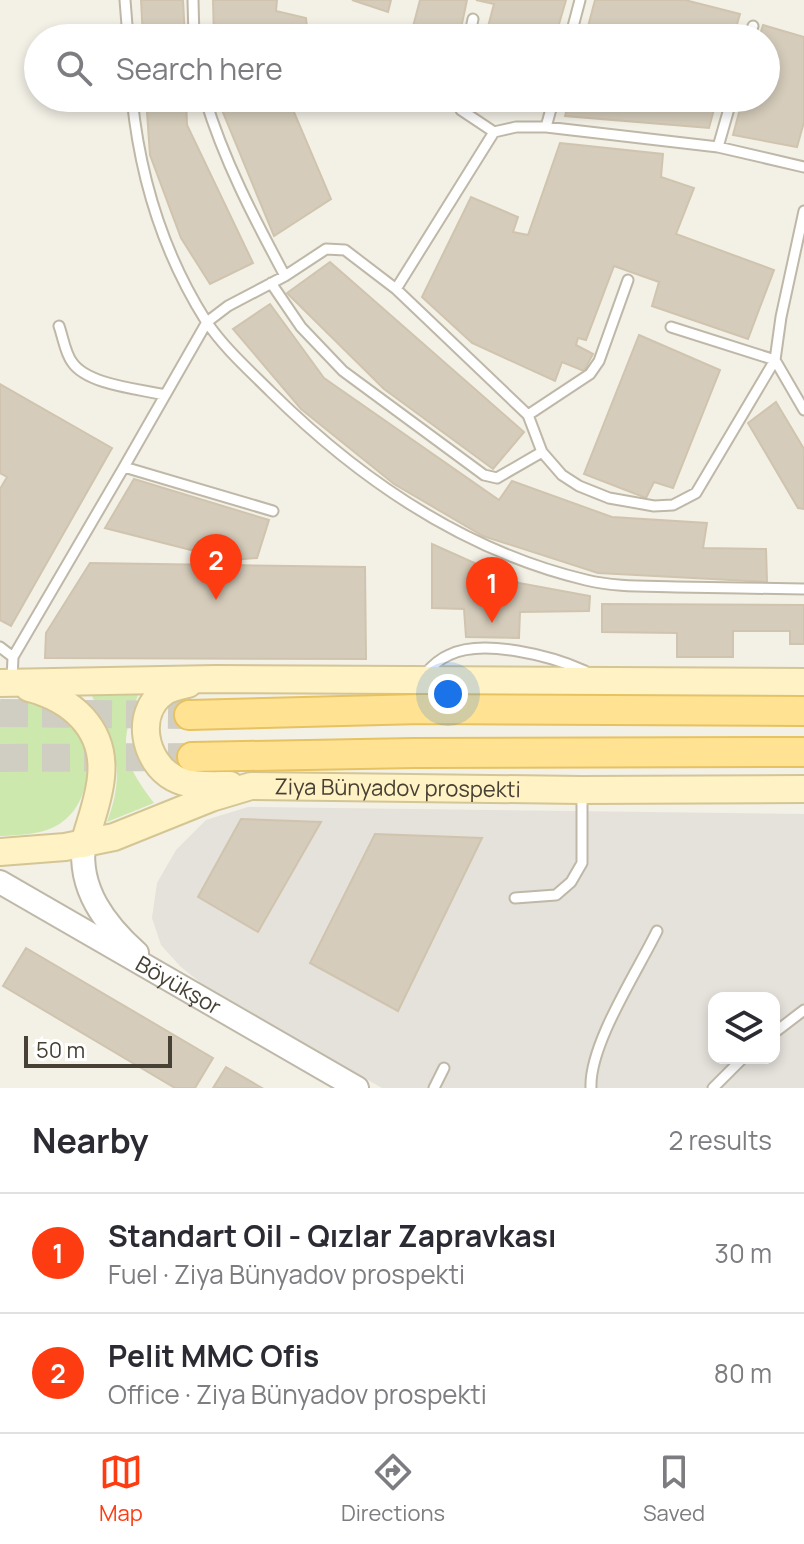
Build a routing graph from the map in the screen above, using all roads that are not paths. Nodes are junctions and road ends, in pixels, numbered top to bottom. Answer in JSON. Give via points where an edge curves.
{"nodes":[{"id":1,"x":125,"y":0,"type":"edge"},
{"id":2,"x":193,"y":0,"type":"edge"},
{"id":3,"x":580,"y":0,"type":"edge"},
{"id":4,"x":473,"y":19,"type":"dead end"},
{"id":5,"x":127,"y":24,"type":"edge"},
{"id":6,"x":194,"y":24,"type":"edge"},
{"id":7,"x":472,"y":24,"type":"edge"},
{"id":8,"x":574,"y":24,"type":"edge"},
{"id":9,"x":134,"y":112,"type":"edge"},
{"id":10,"x":210,"y":112,"type":"edge"},
{"id":11,"x":464,"y":112,"type":"edge"},
{"id":12,"x":550,"y":112,"type":"edge"},
{"id":13,"x":728,"y":112,"type":"edge"},
{"id":14,"x":546,"y":127,"type":"junction"},
{"id":15,"x":494,"y":132,"type":"junction"},
{"id":16,"x":718,"y":147,"type":"junction"},
{"id":17,"x":804,"y":167,"type":"edge"},
{"id":18,"x":804,"y":211,"type":"edge"},
{"id":19,"x":800,"y":244,"type":"edge"},
{"id":20,"x":285,"y":276,"type":"junction"},
{"id":21,"x":628,"y":280,"type":"dead end"},
{"id":22,"x":271,"y":283,"type":"junction"},
{"id":23,"x":396,"y":289,"type":"junction"},
{"id":24,"x":207,"y":322,"type":"junction"},
{"id":25,"x":59,"y":326,"type":"dead end"},
{"id":26,"x":671,"y":327,"type":"dead end"},
{"id":27,"x":775,"y":360,"type":"junction"},
{"id":28,"x":165,"y":395,"type":"junction"},
{"id":29,"x":804,"y":410,"type":"edge"},
{"id":30,"x":528,"y":415,"type":"junction"},
{"id":31,"x":542,"y":452,"type":"junction"},
{"id":32,"x":124,"y":467,"type":"junction"},
{"id":33,"x":273,"y":511,"type":"dead end"},
{"id":34,"x":804,"y":589,"type":"edge"},
{"id":35,"x":0,"y":647,"type":"edge"},
{"id":36,"x":6,"y":677,"type":"edge"},
{"id":37,"x":216,"y":679,"type":"junction"},
{"id":38,"x":804,"y":682,"type":"edge"},
{"id":39,"x":804,"y":711,"type":"edge"},
{"id":40,"x":189,"y":715,"type":"tunnel mouth"},
{"id":41,"x":804,"y":752,"type":"edge"},
{"id":42,"x":192,"y":757,"type":"tunnel mouth"},
{"id":43,"x":251,"y":786,"type":"junction"},
{"id":44,"x":804,"y":789,"type":"edge"},
{"id":45,"x":581,"y":790,"type":"junction"},
{"id":46,"x":84,"y":844,"type":"junction"},
{"id":47,"x":0,"y":852,"type":"edge"},
{"id":48,"x":0,"y":882,"type":"edge"},
{"id":49,"x":515,"y":898,"type":"dead end"},
{"id":50,"x":657,"y":931,"type":"dead end"},
{"id":51,"x":164,"y":978,"type":"junction"},
{"id":52,"x":804,"y":1010,"type":"edge"},
{"id":53,"x":780,"y":1028,"type":"edge"},
{"id":54,"x":737,"y":1064,"type":"edge"},
{"id":55,"x":444,"y":1068,"type":"dead end"},
{"id":56,"x":357,"y":1088,"type":"edge"},
{"id":57,"x":434,"y":1088,"type":"edge"},
{"id":58,"x":591,"y":1088,"type":"edge"},
{"id":59,"x":713,"y":1088,"type":"edge"}],
"edges":[{"from":1,"to":5,"type":"lane"},
{"from":2,"to":6,"type":"lane"},
{"from":3,"to":8,"type":"lane"},
{"from":4,"to":7,"type":"lane"},
{"from":9,"to":24,"type":"lane","via":[[146,186],[169,250]]},
{"from":10,"to":20,"type":"lane","via":[[243,198]]},
{"from":11,"to":15,"type":"lane"},
{"from":12,"to":14,"type":"lane"},
{"from":13,"to":16,"type":"lane"},
{"from":14,"to":15,"type":"lane"},
{"from":14,"to":16,"type":"lane"},
{"from":15,"to":23,"type":"lane"},
{"from":16,"to":17,"type":"lane"},
{"from":18,"to":19,"type":"lane"},
{"from":19,"to":27,"type":"lane"},
{"from":20,"to":22,"type":"lane"},
{"from":20,"to":23,"type":"lane","via":[[326,249],[345,250]]},
{"from":21,"to":30,"type":"lane","via":[[590,374]]},
{"from":22,"to":24,"type":"lane"},
{"from":22,"to":31,"type":"lane","via":[[301,327],[343,371],[484,475],[497,478]]},
{"from":23,"to":30,"type":"lane"},
{"from":24,"to":28,"type":"lane"},
{"from":24,"to":34,"type":"lane","via":[[307,427],[416,509],[475,541],[588,581]]},
{"from":25,"to":28,"type":"lane","via":[[71,362],[82,372]]},
{"from":26,"to":27,"type":"lane"},
{"from":27,"to":29,"type":"lane"},
{"from":27,"to":31,"type":"lane","via":[[709,473],[685,501],[654,506],[609,498],[562,475]]},
{"from":28,"to":32,"type":"lane"},
{"from":30,"to":31,"type":"lane"},
{"from":32,"to":33,"type":"lane"},
{"from":32,"to":36,"type":"lane"},
{"from":35,"to":36,"type":"lane"},
{"from":36,"to":37,"type":"main road"},
{"from":36,"to":46,"type":"main road","via":[[71,705],[88,723],[102,774]]},
{"from":37,"to":38,"type":"main road"},
{"from":37,"to":43,"type":"main road","via":[[163,693],[148,715],[147,743],[153,759],[176,779]]},
{"from":39,"to":40,"type":"main road","via":[[421,709]]},
{"from":41,"to":42,"type":"main road","name":"Ziya Bünyadov prospekti"},
{"from":43,"to":45,"type":"main road","name":"Ziya Bünyadov prospekti"},
{"from":43,"to":46,"type":"main road","name":"Ziya Bünyadov prospekti"},
{"from":44,"to":45,"type":"main road","name":"Ziya Bünyadov prospekti"},
{"from":45,"to":49,"type":"lane","via":[[582,863],[571,882],[556,895]]},
{"from":46,"to":47,"type":"main road","name":"Ziya Bünyadov prospekti"},
{"from":46,"to":51,"type":"street","via":[[84,878],[97,907]]},
{"from":48,"to":51,"type":"street","name":"Böyükşor"},
{"from":50,"to":58,"type":"lane","via":[[599,1045]]},
{"from":51,"to":56,"type":"street","name":"Böyükşor"},
{"from":52,"to":53,"type":"lane"},
{"from":54,"to":59,"type":"lane"},
{"from":55,"to":57,"type":"lane"}]}
